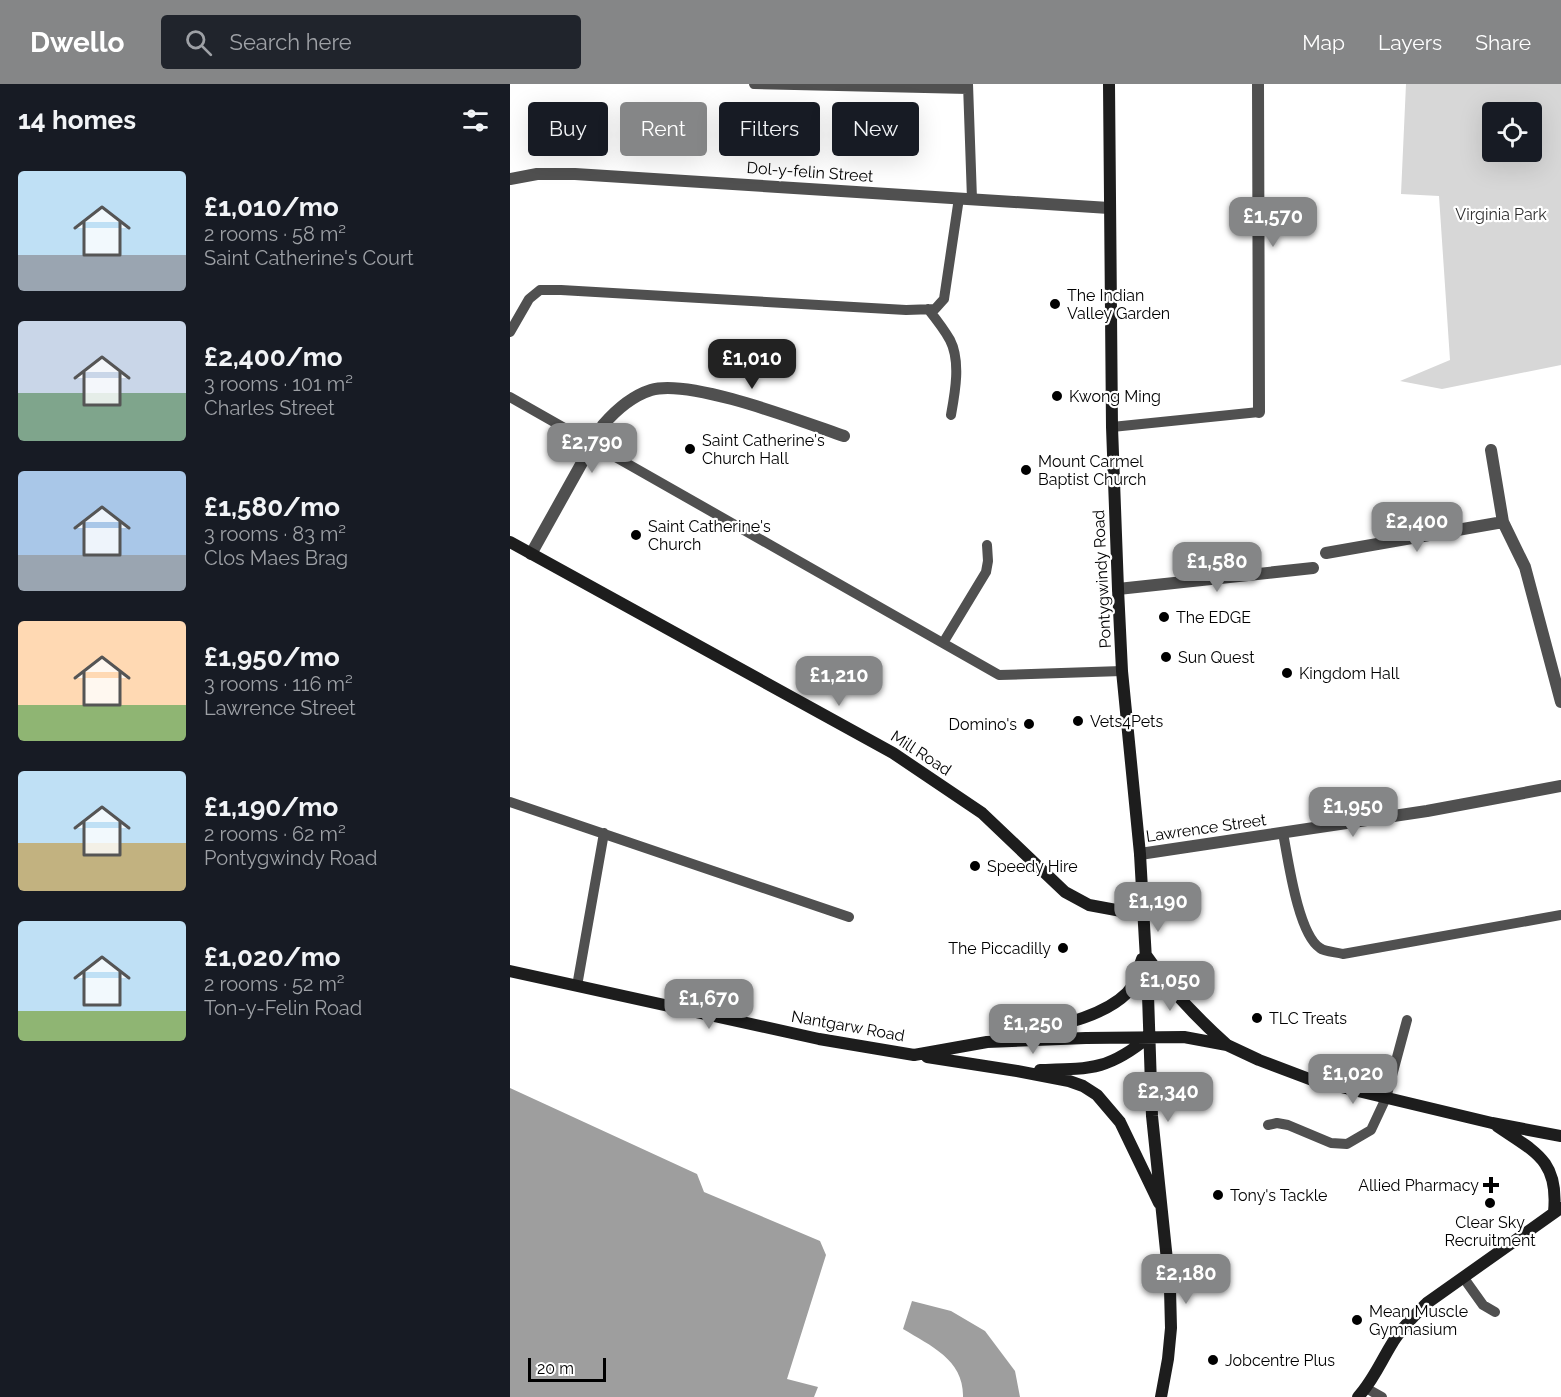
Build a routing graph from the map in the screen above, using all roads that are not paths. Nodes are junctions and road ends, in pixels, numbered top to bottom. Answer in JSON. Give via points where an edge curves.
{"nodes":[{"id":1,"x":754,"y":84,"type":"edge"},
{"id":2,"x":1109,"y":84,"type":"edge"},
{"id":3,"x":1258,"y":84,"type":"edge"},
{"id":4,"x":968,"y":86,"type":"edge"},
{"id":5,"x":510,"y":179,"type":"edge"},
{"id":6,"x":958,"y":198,"type":"junction"},
{"id":7,"x":972,"y":199,"type":"junction"},
{"id":8,"x":1109,"y":208,"type":"junction"},
{"id":9,"x":928,"y":309,"type":"junction"},
{"id":10,"x":510,"y":332,"type":"edge"},
{"id":11,"x":510,"y":397,"type":"edge"},
{"id":12,"x":1258,"y":412,"type":"joint"},
{"id":13,"x":951,"y":415,"type":"dead end"},
{"id":14,"x":1112,"y":427,"type":"junction"},
{"id":15,"x":844,"y":436,"type":"dead end"},
{"id":16,"x":592,"y":442,"type":"junction"},
{"id":17,"x":1491,"y":450,"type":"dead end"},
{"id":18,"x":1503,"y":522,"type":"junction"},
{"id":19,"x":510,"y":542,"type":"edge"},
{"id":20,"x":987,"y":546,"type":"dead end"},
{"id":21,"x":1326,"y":553,"type":"dead end"},
{"id":22,"x":531,"y":554,"type":"junction"},
{"id":23,"x":1313,"y":568,"type":"dead end"},
{"id":24,"x":1118,"y":589,"type":"junction"},
{"id":25,"x":943,"y":643,"type":"junction"},
{"id":26,"x":1122,"y":671,"type":"junction"},
{"id":27,"x":1561,"y":702,"type":"edge"},
{"id":28,"x":1561,"y":786,"type":"edge"},
{"id":29,"x":510,"y":802,"type":"edge"},
{"id":30,"x":604,"y":833,"type":"junction"},
{"id":31,"x":1283,"y":833,"type":"junction"},
{"id":32,"x":1140,"y":854,"type":"junction"},
{"id":33,"x":1143,"y":915,"type":"junction"},
{"id":34,"x":1561,"y":915,"type":"edge"},
{"id":35,"x":849,"y":917,"type":"dead end"},
{"id":36,"x":1144,"y":952,"type":"junction"},
{"id":37,"x":510,"y":971,"type":"edge"},
{"id":38,"x":577,"y":986,"type":"junction"},
{"id":39,"x":1407,"y":1020,"type":"dead end"},
{"id":40,"x":1150,"y":1036,"type":"junction"},
{"id":41,"x":987,"y":1042,"type":"junction"},
{"id":42,"x":1227,"y":1045,"type":"junction"},
{"id":43,"x":914,"y":1055,"type":"junction"},
{"id":44,"x":1017,"y":1071,"type":"junction"},
{"id":45,"x":1386,"y":1098,"type":"junction"},
{"id":46,"x":1492,"y":1123,"type":"junction"},
{"id":47,"x":1268,"y":1125,"type":"dead end"},
{"id":48,"x":1561,"y":1136,"type":"edge"},
{"id":49,"x":1557,"y":1210,"type":"edge"},
{"id":50,"x":1163,"y":1212,"type":"junction"},
{"id":51,"x":1463,"y":1277,"type":"junction"},
{"id":52,"x":1495,"y":1312,"type":"dead end"},
{"id":53,"x":1362,"y":1392,"type":"edge"},
{"id":54,"x":1161,"y":1397,"type":"edge"},
{"id":55,"x":1382,"y":1397,"type":"edge"}],
"edges":[{"from":1,"to":4,"type":"lane"},
{"from":2,"to":8,"type":"main road","name":"Pontygwindy Road"},
{"from":3,"to":12,"type":"street"},
{"from":4,"to":7,"type":"lane"},
{"from":5,"to":6,"type":"street","name":"Dol-y-felin Street","via":[[575,174]]},
{"from":6,"to":7,"type":"street","name":"Dol-y-felin Street"},
{"from":6,"to":9,"type":"lane","via":[[944,299],[935,309]]},
{"from":7,"to":8,"type":"street","name":"Dol-y-felin Street"},
{"from":8,"to":14,"type":"main road","name":"Pontygwindy Road"},
{"from":9,"to":10,"type":"lane","via":[[540,290],[529,299]]},
{"from":9,"to":13,"type":"lane","via":[[952,342],[956,390]]},
{"from":11,"to":16,"type":"lane"},
{"from":12,"to":14,"type":"lane"},
{"from":14,"to":24,"type":"main road","name":"Pontygwindy Road"},
{"from":15,"to":16,"type":"street","via":[[721,397],[672,388],[652,390],[616,410]]},
{"from":16,"to":22,"type":"street"},
{"from":16,"to":25,"type":"lane"},
{"from":17,"to":18,"type":"street"},
{"from":18,"to":21,"type":"street"},
{"from":18,"to":27,"type":"street","via":[[1525,567]]},
{"from":19,"to":22,"type":"main road","name":"Mill Road"},
{"from":20,"to":25,"type":"lane","via":[[986,572]]},
{"from":22,"to":33,"type":"main road","name":"Mill Road","via":[[893,753],[982,813],[1065,892],[1089,905]]},
{"from":23,"to":24,"type":"street"},
{"from":24,"to":26,"type":"main road","name":"Pontygwindy Road"},
{"from":25,"to":26,"type":"lane","via":[[999,675]]},
{"from":26,"to":32,"type":"main road","name":"Pontygwindy Road"},
{"from":28,"to":31,"type":"street","name":"Lawrence Street"},
{"from":29,"to":30,"type":"lane"},
{"from":30,"to":35,"type":"lane"},
{"from":30,"to":38,"type":"lane"},
{"from":31,"to":32,"type":"street","name":"Lawrence Street"},
{"from":31,"to":34,"type":"lane","via":[[1304,926],[1308,937],[1321,949],[1342,954]]},
{"from":32,"to":33,"type":"main road","name":"Pontygwindy Road"},
{"from":33,"to":36,"type":"main road","name":"Pontygwindy Road"},
{"from":36,"to":40,"type":"main road","name":"Pontygwindy Road"},
{"from":36,"to":41,"type":"main road","via":[[1134,983],[1115,1002],[1076,1020]]},
{"from":36,"to":42,"type":"main road","via":[[1175,995]]},
{"from":37,"to":38,"type":"main road","name":"Nantgarw Road"},
{"from":38,"to":43,"type":"main road","name":"Nantgarw Road","via":[[819,1039]]},
{"from":39,"to":45,"type":"lane"},
{"from":40,"to":41,"type":"main road","name":"Nantgarw Road"},
{"from":40,"to":42,"type":"main road","name":"Nantgarw Road"},
{"from":40,"to":44,"type":"main road","via":[[1108,1064]]},
{"from":40,"to":50,"type":"main road","name":"Pontygwindy Road","via":[[1152,1116]]},
{"from":41,"to":43,"type":"main road","name":"Nantgarw Road"},
{"from":42,"to":45,"type":"main road","via":[[1312,1080]]},
{"from":43,"to":44,"type":"main road"},
{"from":44,"to":50,"type":"main road","via":[[1069,1081],[1102,1100],[1120,1122]]},
{"from":45,"to":46,"type":"main road"},
{"from":45,"to":47,"type":"lane","via":[[1371,1130],[1347,1144],[1331,1143],[1288,1125]]},
{"from":46,"to":48,"type":"main road"},
{"from":46,"to":49,"type":"main road","via":[[1534,1151],[1551,1172]]},
{"from":49,"to":51,"type":"main road"},
{"from":50,"to":54,"type":"main road","name":"Pontygwindy Road","via":[[1171,1328]]},
{"from":51,"to":52,"type":"lane","via":[[1483,1305]]},
{"from":51,"to":53,"type":"main road","via":[[1409,1321]]},
{"from":53,"to":55,"type":"lane"}]}
